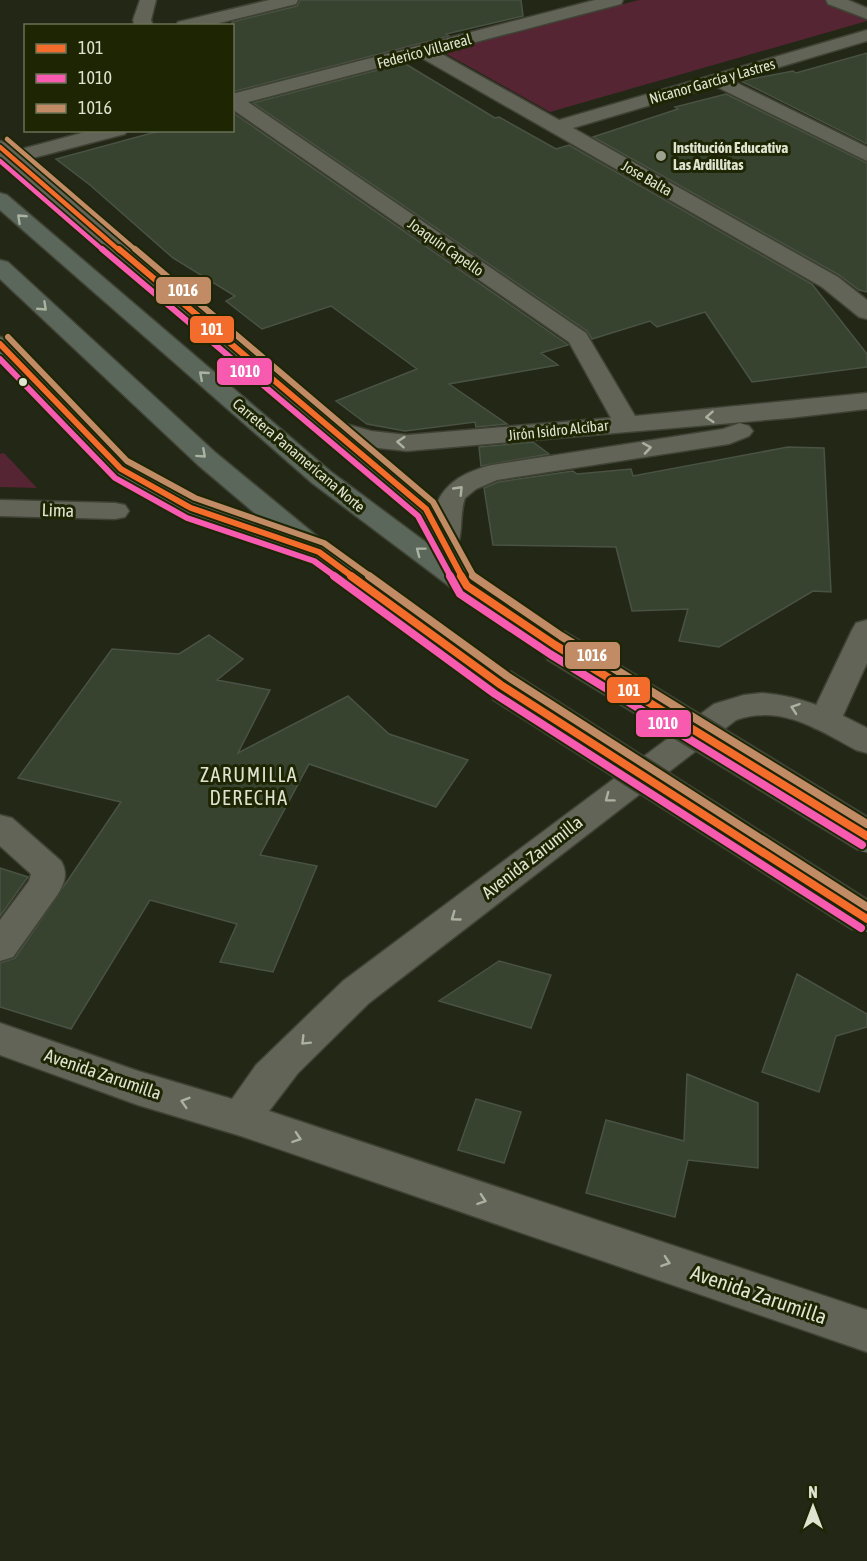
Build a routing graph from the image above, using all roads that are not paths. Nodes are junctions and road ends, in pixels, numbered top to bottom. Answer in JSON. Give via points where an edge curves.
{"nodes":[{"id":1,"x":148,"y":0,"type":"edge"},
{"id":2,"x":290,"y":0,"type":"edge"},
{"id":3,"x":615,"y":0,"type":"edge"},
{"id":4,"x":834,"y":0,"type":"edge"},
{"id":5,"x":867,"y":14,"type":"edge"},
{"id":6,"x":143,"y":24,"type":"edge"},
{"id":7,"x":192,"y":24,"type":"edge"},
{"id":8,"x":867,"y":36,"type":"edge"},
{"id":9,"x":423,"y":51,"type":"junction"},
{"id":10,"x":717,"y":80,"type":"junction"},
{"id":11,"x":234,"y":101,"type":"edge"},
{"id":12,"x":234,"y":102,"type":"edge"},
{"id":13,"x":557,"y":127,"type":"junction"},
{"id":14,"x":108,"y":132,"type":"edge"},
{"id":15,"x":5,"y":153,"type":"edge"},
{"id":16,"x":867,"y":155,"type":"edge"},
{"id":17,"x":0,"y":199,"type":"edge"},
{"id":18,"x":0,"y":267,"type":"edge"},
{"id":19,"x":867,"y":312,"type":"edge"},
{"id":20,"x":0,"y":344,"type":"edge"},
{"id":21,"x":867,"y":401,"type":"edge"},
{"id":22,"x":789,"y":410,"type":"junction"},
{"id":23,"x":867,"y":422,"type":"edge"},
{"id":24,"x":627,"y":423,"type":"junction"},
{"id":25,"x":328,"y":427,"type":"junction"},
{"id":26,"x":0,"y":508,"type":"edge"},
{"id":27,"x":115,"y":511,"type":"dead end"},
{"id":28,"x":445,"y":544,"type":"junction"},
{"id":29,"x":318,"y":552,"type":"junction"},
{"id":30,"x":467,"y":585,"type":"junction"},
{"id":31,"x":867,"y":630,"type":"edge"},
{"id":32,"x":825,"y":720,"type":"junction"},
{"id":33,"x":867,"y":742,"type":"edge"},
{"id":34,"x":0,"y":827,"type":"edge"},
{"id":35,"x":867,"y":836,"type":"edge"},
{"id":36,"x":864,"y":918,"type":"edge"},
{"id":37,"x":0,"y":947,"type":"edge"},
{"id":38,"x":0,"y":1039,"type":"edge"},
{"id":39,"x":241,"y":1119,"type":"junction"},
{"id":40,"x":867,"y":1331,"type":"edge"}],
"edges":[{"from":1,"to":6,"type":"street"},
{"from":2,"to":7,"type":"street"},
{"from":3,"to":9,"type":"street","name":"Federico Villareal"},
{"from":4,"to":5,"type":"street"},
{"from":8,"to":10,"type":"street","name":"Nicanor García y Lastres"},
{"from":9,"to":11,"type":"street","name":"Federico Villareal"},
{"from":9,"to":13,"type":"street","name":"Jose Balta"},
{"from":10,"to":13,"type":"street","name":"Nicanor García y Lastres"},
{"from":10,"to":16,"type":"street"},
{"from":12,"to":24,"type":"street","name":"Joaquín Capello","via":[[578,338]]},
{"from":13,"to":19,"type":"street","name":"Jose Balta","via":[[830,282]]},
{"from":14,"to":15,"type":"street"},
{"from":15,"to":25,"type":"street"},
{"from":30,"to":17,"type":"highway","name":"Carretera Panamericana Norte","one_way":true,"via":[[321,477]]},
{"from":18,"to":29,"type":"highway","one_way":true,"via":[[207,459]]},
{"from":20,"to":29,"type":"highway","via":[[121,470],[190,508]]},
{"from":21,"to":22,"type":"street","name":"Jirón Isidro Alcíbar"},
{"from":22,"to":23,"type":"street"},
{"from":22,"to":24,"type":"street","name":"Jirón Isidro Alcíbar","one_way":true},
{"from":28,"to":22,"type":"street","name":"Jirón Isidro Alcíbar","one_way":true,"via":[[447,510],[454,492],[468,481],[492,473],[729,435]]},
{"from":24,"to":25,"type":"street","name":"Jirón Isidro Alcíbar","one_way":true,"via":[[407,443],[369,439]]},
{"from":25,"to":28,"type":"highway","via":[[426,509]]},
{"from":26,"to":27,"type":"street","name":"Lima"},
{"from":28,"to":30,"type":"highway"},
{"from":29,"to":36,"type":"highway","bridge":true,"via":[[501,685]]},
{"from":30,"to":35,"type":"highway","name":"Carretera Panamericana Norte","bridge":true,"via":[[555,645]]},
{"from":31,"to":32,"type":"street"},
{"from":32,"to":33,"type":"street","name":"Avenida Zarumilla"},
{"from":32,"to":39,"type":"street","name":"Avenida Zarumilla","one_way":true,"via":[[770,702],[743,705],[717,717],[356,992],[270,1077]]},
{"from":34,"to":37,"type":"street","via":[[49,870],[46,885]]},
{"from":39,"to":38,"type":"street","name":"Avenida Zarumilla","one_way":true,"via":[[138,1088]]},
{"from":39,"to":40,"type":"street","name":"Avenida Zarumilla","one_way":true}]}
